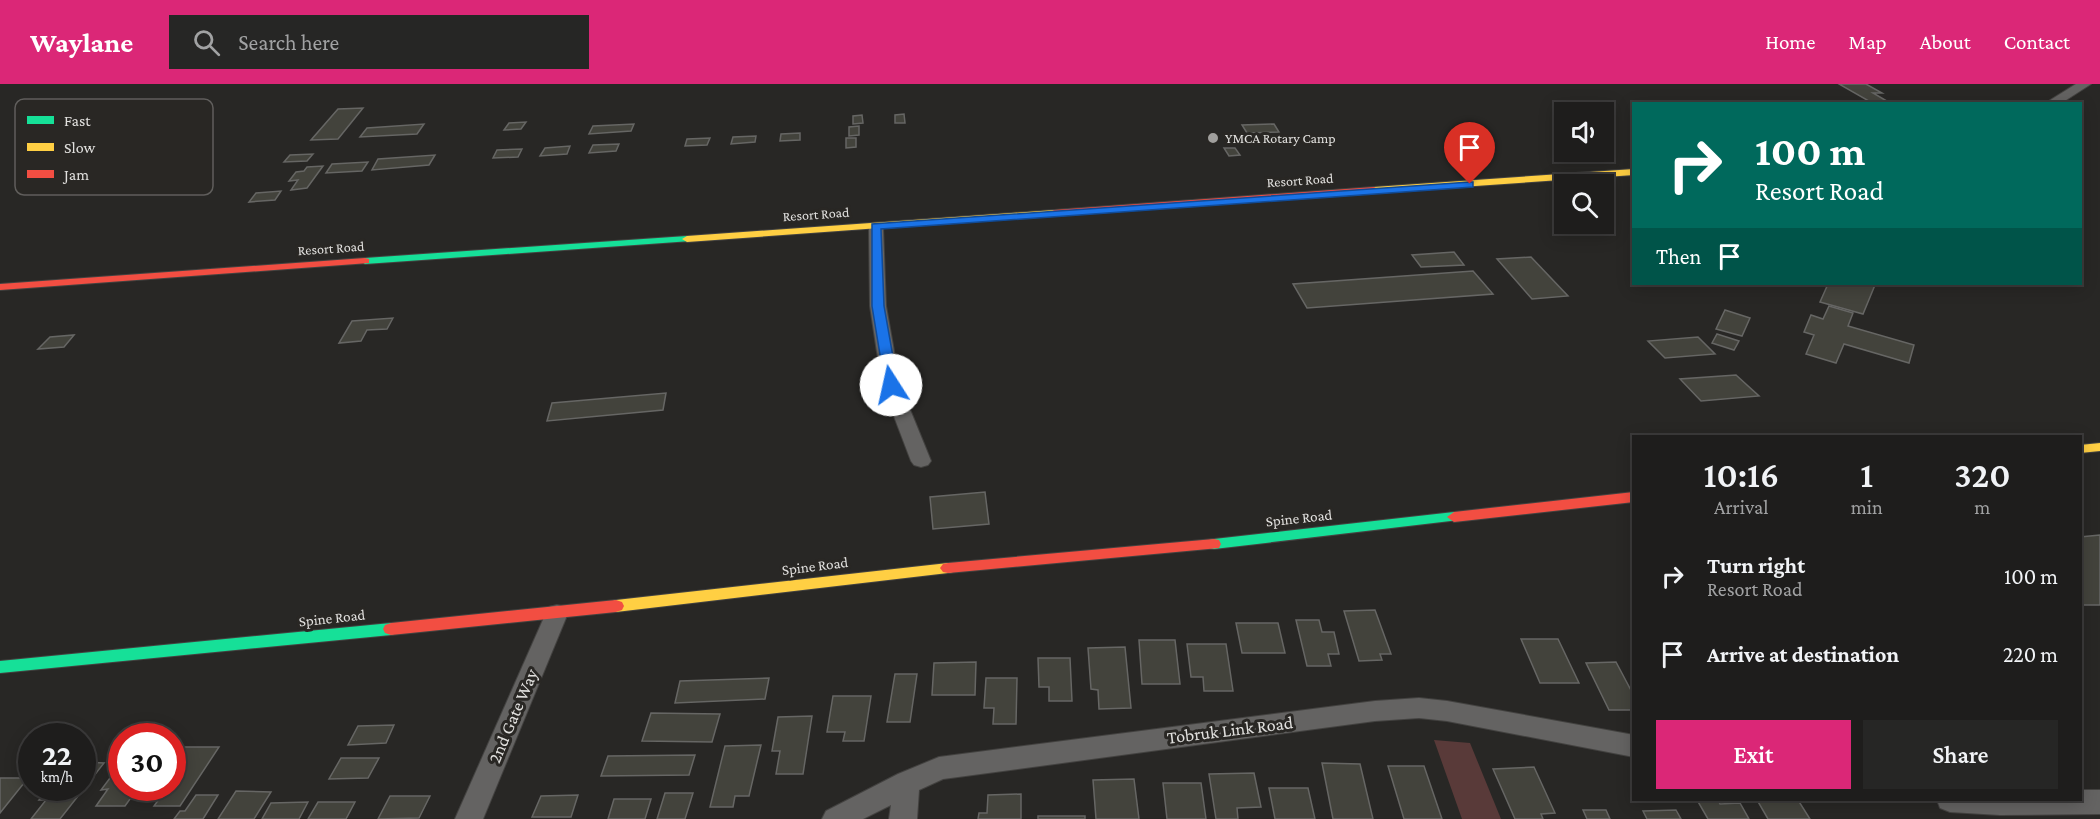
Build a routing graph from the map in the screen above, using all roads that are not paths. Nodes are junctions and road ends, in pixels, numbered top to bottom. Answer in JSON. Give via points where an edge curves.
{"nodes":[{"id":1,"x":2085,"y":84,"type":"edge"},
{"id":2,"x":2054,"y":102,"type":"edge"},
{"id":3,"x":1632,"y":172,"type":"edge"},
{"id":4,"x":876,"y":226,"type":"junction"},
{"id":5,"x":0,"y":287,"type":"edge"},
{"id":6,"x":2100,"y":447,"type":"edge"},
{"id":7,"x":2082,"y":449,"type":"edge"},
{"id":8,"x":921,"y":461,"type":"dead end"},
{"id":9,"x":1632,"y":497,"type":"edge"},
{"id":10,"x":557,"y":614,"type":"junction"},
{"id":11,"x":0,"y":667,"type":"edge"},
{"id":12,"x":1632,"y":746,"type":"edge"},
{"id":13,"x":907,"y":782,"type":"junction"},
{"id":14,"x":1967,"y":801,"type":"edge"},
{"id":15,"x":2100,"y":802,"type":"edge"},
{"id":16,"x":469,"y":819,"type":"edge"},
{"id":17,"x":837,"y":819,"type":"edge"},
{"id":18,"x":903,"y":819,"type":"edge"}],
"edges":[{"from":1,"to":2,"type":"street"},
{"from":3,"to":4,"type":"street","name":"Resort Road"},
{"from":4,"to":5,"type":"street","name":"Resort Road"},
{"from":4,"to":8,"type":"street","via":[[878,306],[891,385]]},
{"from":6,"to":7,"type":"street"},
{"from":9,"to":10,"type":"street","name":"Spine Road","via":[[1266,538],[875,575]]},
{"from":10,"to":11,"type":"street","name":"Spine Road"},
{"from":10,"to":16,"type":"street","name":"2nd Gate Way"},
{"from":12,"to":13,"type":"street","name":"Tobruk Link Road","via":[[1419,708],[939,768]]},
{"from":13,"to":17,"type":"street","name":"Tobruk Link Road"},
{"from":13,"to":18,"type":"street"},
{"from":14,"to":15,"type":"street"}]}
